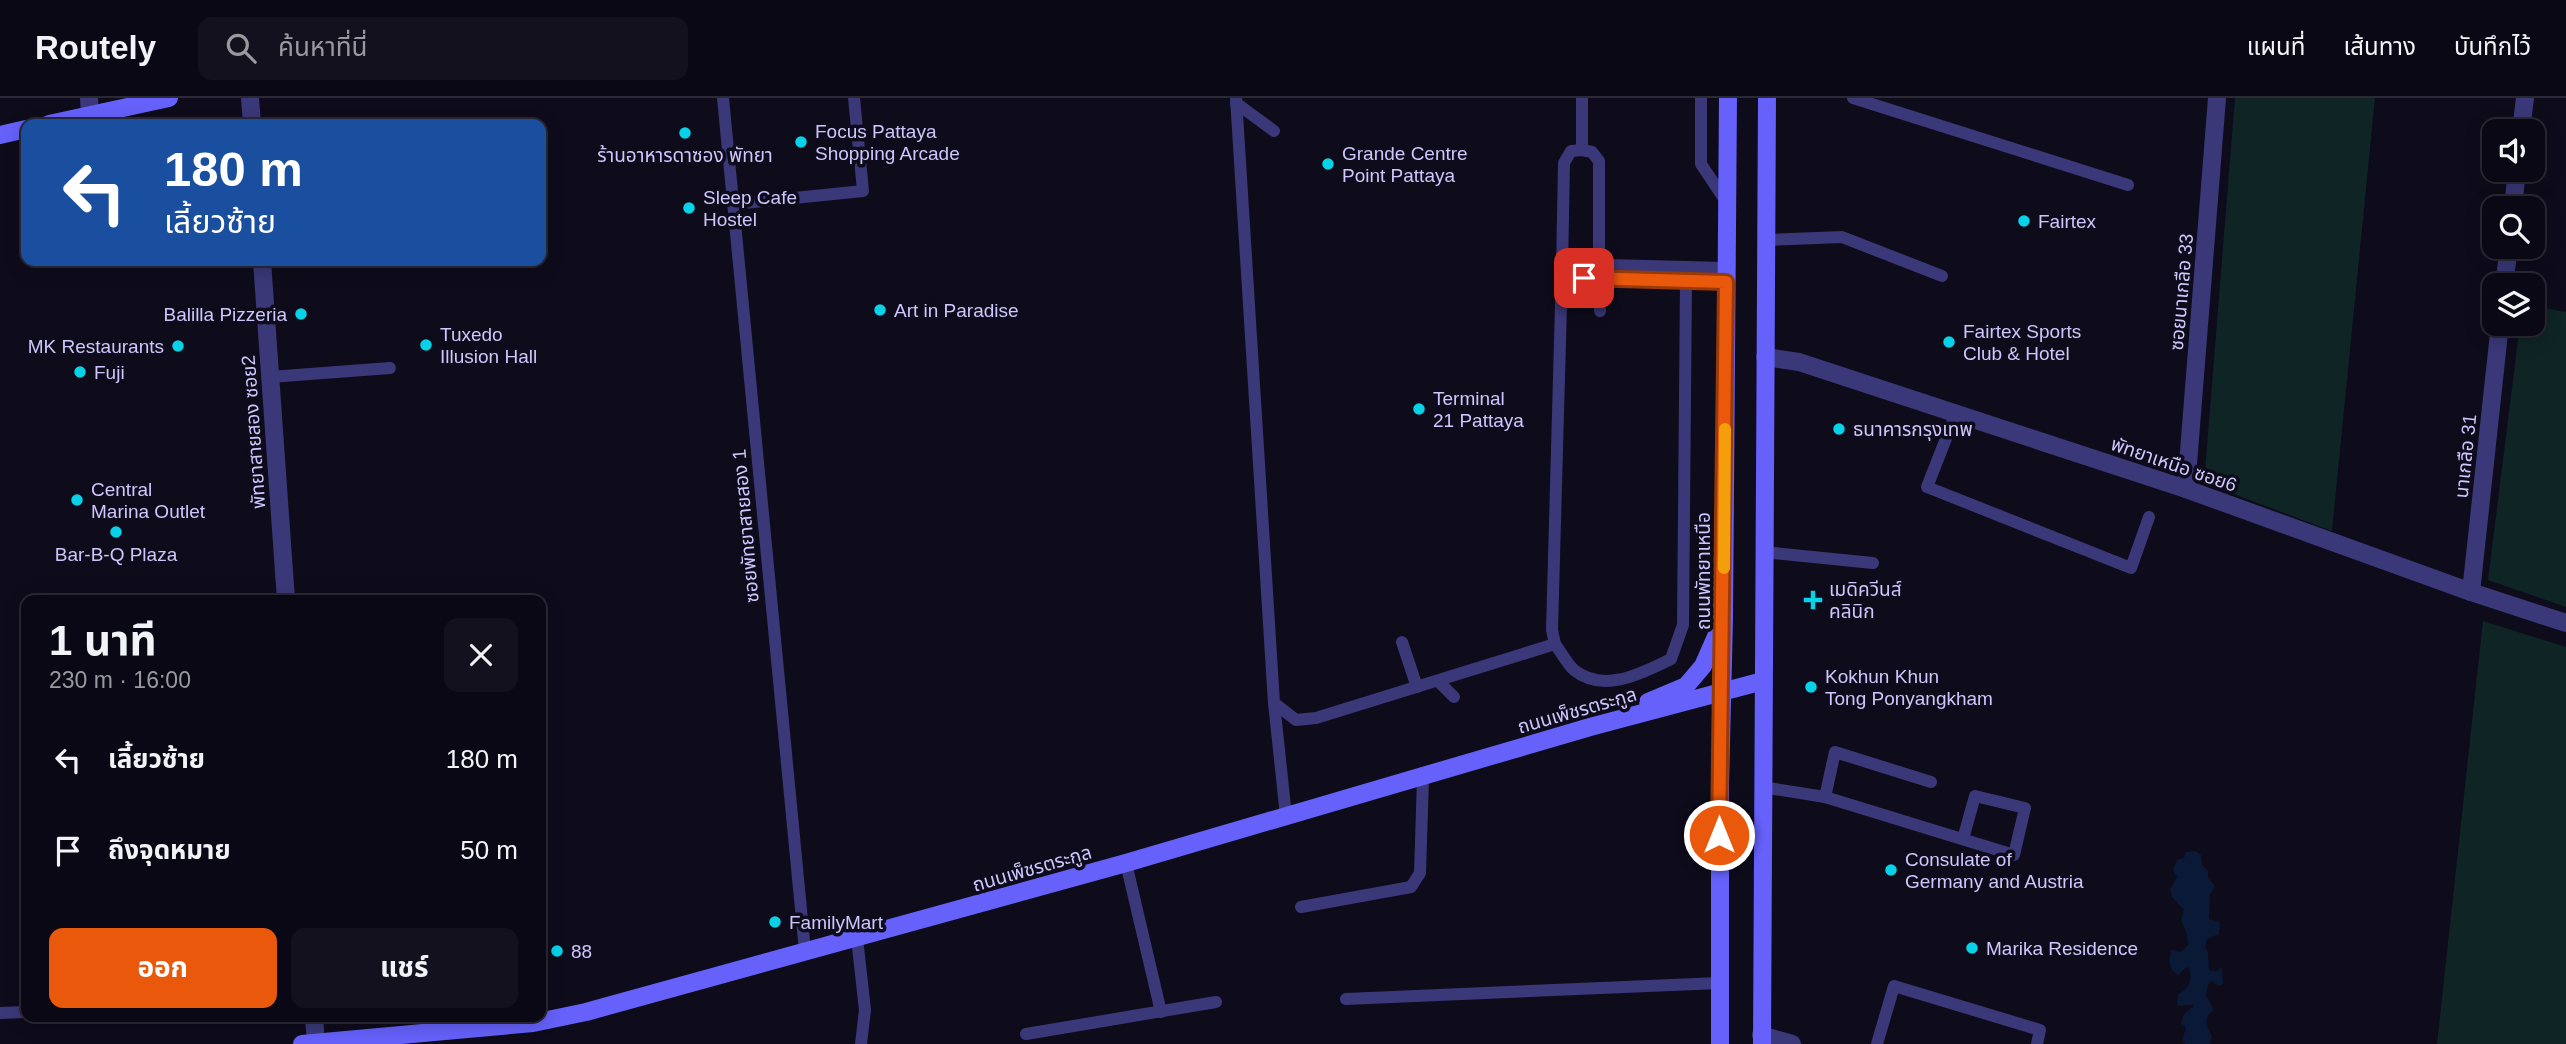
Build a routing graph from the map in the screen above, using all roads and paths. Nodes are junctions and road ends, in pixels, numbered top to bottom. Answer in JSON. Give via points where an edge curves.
{"nodes":[{"id":1,"x":169,"y":98,"type":"edge"},
{"id":2,"x":250,"y":98,"type":"edge"},
{"id":3,"x":723,"y":98,"type":"edge"},
{"id":4,"x":854,"y":98,"type":"edge"},
{"id":5,"x":1582,"y":98,"type":"edge"},
{"id":6,"x":1701,"y":98,"type":"edge"},
{"id":7,"x":1728,"y":98,"type":"edge"},
{"id":8,"x":1767,"y":98,"type":"edge"},
{"id":9,"x":1853,"y":98,"type":"edge"},
{"id":10,"x":2217,"y":98,"type":"edge"},
{"id":11,"x":2525,"y":98,"type":"edge"},
{"id":12,"x":1236,"y":101,"type":"edge"},
{"id":13,"x":90,"y":106,"type":"edge"},
{"id":14,"x":60,"y":119,"type":"edge"},
{"id":15,"x":252,"y":119,"type":"edge"},
{"id":16,"x":2522,"y":119,"type":"edge"},
{"id":17,"x":21,"y":130,"type":"edge"},
{"id":18,"x":1274,"y":131,"type":"dead end"},
{"id":19,"x":0,"y":135,"type":"edge"},
{"id":20,"x":1582,"y":150,"type":"junction"},
{"id":21,"x":2128,"y":185,"type":"dead end"},
{"id":22,"x":734,"y":204,"type":"junction"},
{"id":23,"x":1727,"y":204,"type":"junction"},
{"id":24,"x":1766,"y":240,"type":"junction"},
{"id":25,"x":262,"y":266,"type":"edge"},
{"id":26,"x":1562,"y":269,"type":"junction"},
{"id":27,"x":1726,"y":275,"type":"junction"},
{"id":28,"x":1942,"y":276,"type":"dead end"},
{"id":29,"x":1598,"y":279,"type":"junction"},
{"id":30,"x":1686,"y":281,"type":"junction"},
{"id":31,"x":1600,"y":311,"type":"dead end"},
{"id":32,"x":2499,"y":336,"type":"edge"},
{"id":33,"x":1765,"y":357,"type":"junction"},
{"id":34,"x":390,"y":368,"type":"dead end"},
{"id":35,"x":270,"y":377,"type":"junction"},
{"id":36,"x":1956,"y":414,"type":"junction"},
{"id":37,"x":2186,"y":489,"type":"junction"},
{"id":38,"x":2149,"y":517,"type":"dead end"},
{"id":39,"x":1764,"y":552,"type":"junction"},
{"id":40,"x":1873,"y":563,"type":"dead end"},
{"id":41,"x":2471,"y":592,"type":"junction"},
{"id":42,"x":286,"y":595,"type":"edge"},
{"id":43,"x":1724,"y":618,"type":"junction"},
{"id":44,"x":2566,"y":623,"type":"edge"},
{"id":45,"x":1402,"y":642,"type":"dead end"},
{"id":46,"x":1555,"y":644,"type":"junction"},
{"id":47,"x":1438,"y":681,"type":"junction"},
{"id":48,"x":1763,"y":681,"type":"junction"},
{"id":49,"x":1417,"y":687,"type":"junction"},
{"id":50,"x":1723,"y":692,"type":"junction"},
{"id":51,"x":1454,"y":697,"type":"dead end"},
{"id":52,"x":1274,"y":703,"type":"junction"},
{"id":53,"x":1590,"y":727,"type":"junction"},
{"id":54,"x":1423,"y":778,"type":"junction"},
{"id":55,"x":1931,"y":782,"type":"dead end"},
{"id":56,"x":1762,"y":787,"type":"junction"},
{"id":57,"x":1825,"y":797,"type":"junction"},
{"id":58,"x":1286,"y":816,"type":"junction"},
{"id":59,"x":1963,"y":839,"type":"junction"},
{"id":60,"x":1126,"y":863,"type":"junction"},
{"id":61,"x":1301,"y":907,"type":"dead end"},
{"id":62,"x":857,"y":938,"type":"junction"},
{"id":63,"x":805,"y":951,"type":"junction"},
{"id":64,"x":1719,"y":983,"type":"junction"},
{"id":65,"x":1346,"y":999,"type":"dead end"},
{"id":66,"x":1216,"y":1002,"type":"dead end"},
{"id":67,"x":21,"y":1012,"type":"edge"},
{"id":68,"x":1161,"y":1012,"type":"junction"},
{"id":69,"x":0,"y":1013,"type":"edge"},
{"id":70,"x":546,"y":1021,"type":"edge"},
{"id":71,"x":313,"y":1022,"type":"edge"},
{"id":72,"x":538,"y":1022,"type":"edge"},
{"id":73,"x":1026,"y":1034,"type":"dead end"},
{"id":74,"x":451,"y":1037,"type":"edge"},
{"id":75,"x":1761,"y":1039,"type":"edge"},
{"id":76,"x":311,"y":1044,"type":"edge"},
{"id":77,"x":862,"y":1044,"type":"edge"},
{"id":78,"x":1720,"y":1044,"type":"edge"},
{"id":79,"x":1792,"y":1044,"type":"edge"},
{"id":80,"x":1877,"y":1044,"type":"edge"},
{"id":81,"x":2037,"y":1044,"type":"edge"}],
"edges":[{"from":1,"to":13,"type":"main road"},
{"from":2,"to":15,"type":"street"},
{"from":3,"to":22,"type":"lane","name":"ซอยพัทยาสายสอง 1"},
{"from":4,"to":22,"type":"lane","via":[[863,191]]},
{"from":5,"to":20,"type":"lane"},
{"from":6,"to":23,"type":"lane","via":[[1701,164]]},
{"from":7,"to":23,"type":"main road","name":"ถนนพัทยาเหนือ"},
{"from":8,"to":24,"type":"main road"},
{"from":9,"to":21,"type":"lane"},
{"from":10,"to":37,"type":"street","name":"ซอยนาเกลือ 33"},
{"from":11,"to":16,"type":"street"},
{"from":12,"to":18,"type":"lane"},
{"from":12,"to":52,"type":"lane"},
{"from":13,"to":14,"type":"main road"},
{"from":17,"to":19,"type":"main road"},
{"from":20,"to":26,"type":"lane","via":[[1571,151],[1564,163]]},
{"from":20,"to":27,"type":"lane","via":[[1592,152],[1599,161],[1602,261]]},
{"from":22,"to":63,"type":"lane","name":"ซอยพัทยาสายสอง 1"},
{"from":23,"to":27,"type":"main road","name":"ถนนพัทยาเหนือ"},
{"from":24,"to":28,"type":"lane","via":[[1842,237]]},
{"from":24,"to":33,"type":"main road"},
{"from":25,"to":35,"type":"street","name":"พัทยาสายสอง ซอย2"},
{"from":26,"to":29,"type":"lane","via":[[1569,278]]},
{"from":26,"to":46,"type":"lane"},
{"from":27,"to":30,"type":"lane"},
{"from":27,"to":43,"type":"main road","name":"ถนนพัทยาเหนือ"},
{"from":29,"to":30,"type":"lane"},
{"from":29,"to":31,"type":"lane"},
{"from":30,"to":46,"type":"lane","via":[[1683,625],[1671,659],[1641,674],[1601,682],[1574,670]]},
{"from":32,"to":41,"type":"street","name":"นาเกลือ 31"},
{"from":33,"to":36,"type":"street","name":"พัทยาเหนือ ซอย6","via":[[1799,362]]},
{"from":33,"to":39,"type":"main road"},
{"from":34,"to":35,"type":"lane"},
{"from":35,"to":42,"type":"street","name":"พัทยาสายสอง ซอย2"},
{"from":36,"to":37,"type":"street","name":"พัทยาเหนือ ซอย6"},
{"from":36,"to":38,"type":"lane","via":[[1927,487],[2132,568]]},
{"from":37,"to":41,"type":"street","name":"พัทยาเหนือ ซอย6"},
{"from":39,"to":40,"type":"lane"},
{"from":39,"to":48,"type":"main road"},
{"from":41,"to":44,"type":"street","name":"พัทยาเหนือ ซอย6"},
{"from":43,"to":50,"type":"main road","name":"ถนนพัทยาเหนือ"},
{"from":43,"to":53,"type":"main road","via":[[1703,666],[1686,686]]},
{"from":45,"to":49,"type":"lane"},
{"from":46,"to":47,"type":"lane"},
{"from":47,"to":49,"type":"lane"},
{"from":47,"to":51,"type":"lane"},
{"from":48,"to":50,"type":"main road","name":"ถนนเพ็ชรตระกูล"},
{"from":48,"to":56,"type":"main road"},
{"from":49,"to":52,"type":"lane","via":[[1316,718],[1296,720]]},
{"from":50,"to":53,"type":"main road","name":"ถนนเพ็ชรตระกูล"},
{"from":50,"to":64,"type":"main road","name":"ถนนพัทยาเหนือ"},
{"from":52,"to":58,"type":"lane"},
{"from":53,"to":54,"type":"main road","name":"ถนนเพ็ชรตระกูล"},
{"from":54,"to":58,"type":"main road","name":"ถนนเพ็ชรตระกูล"},
{"from":54,"to":61,"type":"lane","via":[[1416,882],[1411,887]]},
{"from":55,"to":57,"type":"lane","via":[[1835,752]]},
{"from":56,"to":57,"type":"lane"},
{"from":56,"to":75,"type":"main road"},
{"from":57,"to":59,"type":"lane"},
{"from":58,"to":60,"type":"main road","name":"ถนนเพ็ชรตระกูล"},
{"from":59,"to":59,"type":"lane","via":[[2014,855],[2025,808],[1975,796]]},
{"from":60,"to":62,"type":"main road","name":"ถนนเพ็ชรตระกูล"},
{"from":60,"to":68,"type":"lane"},
{"from":62,"to":63,"type":"main road","name":"ถนนเพ็ชรตระกูล"},
{"from":62,"to":77,"type":"lane","via":[[865,1010]]},
{"from":63,"to":70,"type":"main road","name":"ถนนเพ็ชรตระกูล"},
{"from":64,"to":65,"type":"lane"},
{"from":64,"to":78,"type":"main road","name":"ถนนพัทยาเหนือ"},
{"from":66,"to":68,"type":"lane"},
{"from":67,"to":69,"type":"lane"},
{"from":68,"to":73,"type":"lane"},
{"from":71,"to":76,"type":"street"},
{"from":72,"to":74,"type":"main road","name":"ถนนเพ็ชรตระกูล"},
{"from":74,"to":76,"type":"main road","name":"ถนนเพ็ชรตระกูล"},
{"from":75,"to":79,"type":"street"},
{"from":80,"to":81,"type":"lane","via":[[1895,986],[2040,1030]]}]}
